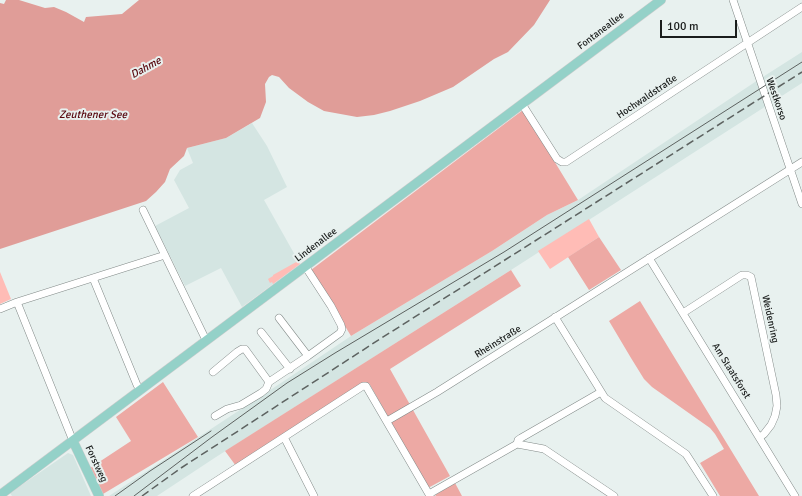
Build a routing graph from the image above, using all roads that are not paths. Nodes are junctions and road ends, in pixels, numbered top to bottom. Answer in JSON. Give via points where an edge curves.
{"nodes":[{"id":1,"x":661,"y":0,"type":"edge"},
{"id":2,"x":733,"y":0,"type":"edge"},
{"id":3,"x":802,"y":7,"type":"edge"},
{"id":4,"x":747,"y":42,"type":"junction"},
{"id":5,"x":572,"y":66,"type":"joint"},
{"id":6,"x":522,"y":104,"type":"junction"},
{"id":7,"x":802,"y":162,"type":"edge"},
{"id":8,"x":790,"y":169,"type":"junction"},
{"id":9,"x":802,"y":204,"type":"edge"},
{"id":10,"x":143,"y":210,"type":"dead end"},
{"id":11,"x":165,"y":255,"type":"junction"},
{"id":12,"x":649,"y":258,"type":"junction"},
{"id":13,"x":305,"y":266,"type":"junction"},
{"id":14,"x":92,"y":278,"type":"junction"},
{"id":15,"x":17,"y":302,"type":"junction"},
{"id":16,"x":0,"y":309,"type":"edge"},
{"id":17,"x":683,"y":313,"type":"junction"},
{"id":18,"x":555,"y":317,"type":"junction"},
{"id":19,"x":279,"y":318,"type":"dead end"},
{"id":20,"x":261,"y":332,"type":"dead end"},
{"id":21,"x":208,"y":340,"type":"junction"},
{"id":22,"x":308,"y":356,"type":"junction"},
{"id":23,"x":290,"y":369,"type":"junction"},
{"id":24,"x":213,"y":372,"type":"dead end"},
{"id":25,"x":269,"y":382,"type":"junction"},
{"id":26,"x":141,"y":390,"type":"junction"},
{"id":27,"x":601,"y":392,"type":"junction"},
{"id":28,"x":215,"y":416,"type":"dead end"},
{"id":29,"x":387,"y":422,"type":"junction"},
{"id":30,"x":284,"y":437,"type":"junction"},
{"id":31,"x":760,"y":438,"type":"junction"},
{"id":32,"x":73,"y":441,"type":"junction"},
{"id":33,"x":517,"y":444,"type":"junction"},
{"id":34,"x":201,"y":494,"type":"edge"},
{"id":35,"x":429,"y":495,"type":"edge"},
{"id":36,"x":0,"y":496,"type":"edge"},
{"id":37,"x":99,"y":496,"type":"edge"},
{"id":38,"x":194,"y":496,"type":"edge"},
{"id":39,"x":314,"y":496,"type":"edge"},
{"id":40,"x":614,"y":496,"type":"edge"},
{"id":41,"x":713,"y":496,"type":"edge"},
{"id":42,"x":795,"y":496,"type":"edge"}],
"edges":[{"from":1,"to":5,"type":"main road","name":"Fontaneallee"},
{"from":2,"to":4,"type":"street","name":"Westkorso"},
{"from":3,"to":4,"type":"street","name":"Hochwaldstraße"},
{"from":4,"to":6,"type":"street","name":"Hochwaldstraße","via":[[566,162],[557,159]]},
{"from":4,"to":8,"type":"street","name":"Westkorso"},
{"from":5,"to":6,"type":"main road","name":"Lindenallee"},
{"from":6,"to":13,"type":"main road","name":"Lindenallee"},
{"from":7,"to":8,"type":"street","name":"Rheinstraße"},
{"from":8,"to":9,"type":"street","name":"Westkorso"},
{"from":8,"to":12,"type":"street","name":"Rheinstraße"},
{"from":10,"to":11,"type":"street"},
{"from":11,"to":14,"type":"street"},
{"from":11,"to":21,"type":"street"},
{"from":12,"to":17,"type":"street","name":"Am Staatsforst"},
{"from":12,"to":18,"type":"street","name":"Rheinstraße"},
{"from":13,"to":21,"type":"main road","name":"Lindenallee"},
{"from":13,"to":22,"type":"street","via":[[342,325],[340,333]]},
{"from":14,"to":15,"type":"street"},
{"from":14,"to":26,"type":"street","via":[[137,386]]},
{"from":15,"to":16,"type":"street"},
{"from":15,"to":32,"type":"street"},
{"from":17,"to":31,"type":"street","name":"Am Staatsforst"},
{"from":17,"to":31,"type":"street","name":"Weidenring","via":[[742,275],[751,278],[777,406],[771,425]]},
{"from":18,"to":27,"type":"street"},
{"from":18,"to":29,"type":"street","name":"Rheinstraße"},
{"from":19,"to":22,"type":"street"},
{"from":20,"to":23,"type":"street"},
{"from":21,"to":26,"type":"main road","name":"Lindenallee"},
{"from":22,"to":23,"type":"street"},
{"from":23,"to":25,"type":"street"},
{"from":24,"to":25,"type":"street","via":[[237,352],[245,349]]},
{"from":25,"to":28,"type":"street","via":[[266,389],[249,401]]},
{"from":26,"to":32,"type":"main road","name":"Lindenallee"},
{"from":27,"to":33,"type":"street","via":[[521,438]]},
{"from":27,"to":41,"type":"street","via":[[612,404],[686,454]]},
{"from":29,"to":30,"type":"street","via":[[366,386],[363,386]]},
{"from":29,"to":35,"type":"street"},
{"from":30,"to":34,"type":"street"},
{"from":30,"to":39,"type":"street"},
{"from":31,"to":42,"type":"street","name":"Am Staatsforst"},
{"from":32,"to":36,"type":"main road","name":"Lindenallee"},
{"from":32,"to":37,"type":"main road","name":"Forstweg"},
{"from":33,"to":35,"type":"street"},
{"from":33,"to":40,"type":"street","via":[[544,449]]},
{"from":34,"to":38,"type":"street"}]}
